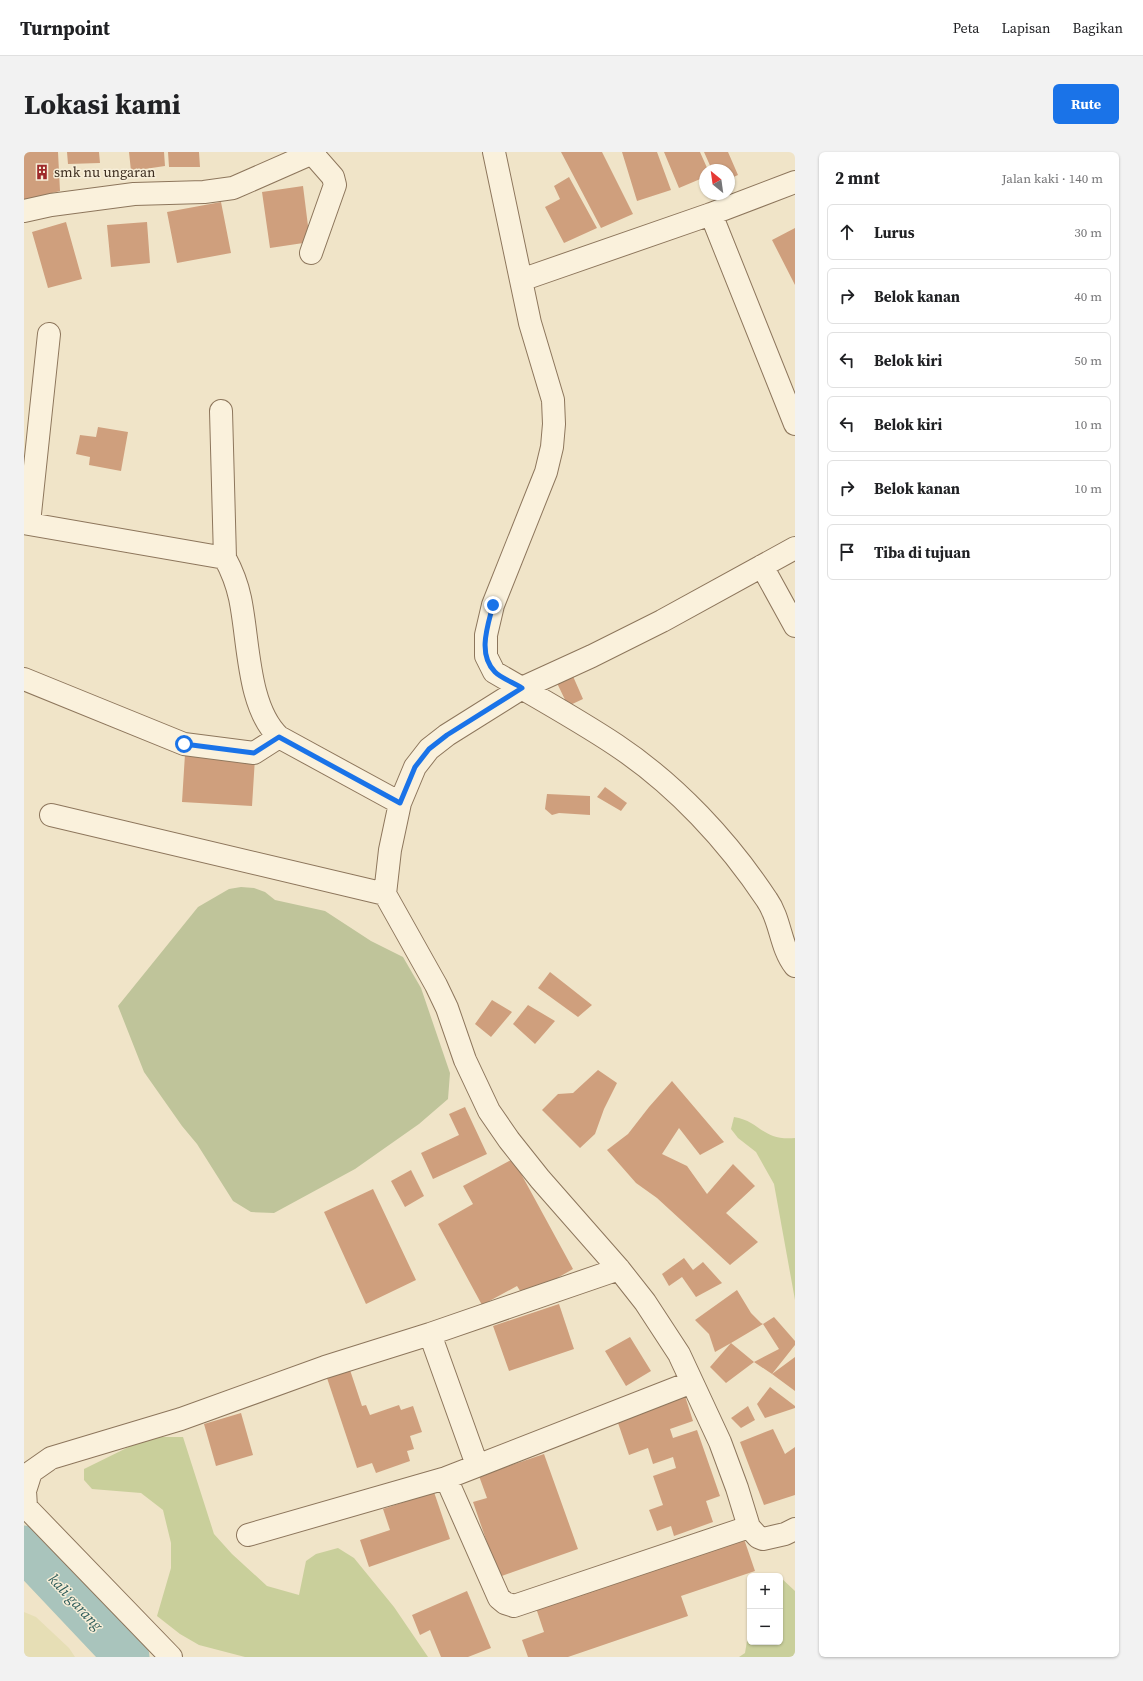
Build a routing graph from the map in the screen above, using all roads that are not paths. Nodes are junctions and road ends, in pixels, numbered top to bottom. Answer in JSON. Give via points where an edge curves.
{"nodes":[{"id":1,"x":313,"y":152,"type":"edge"},
{"id":2,"x":494,"y":152,"type":"edge"},
{"id":3,"x":795,"y":182,"type":"edge"},
{"id":4,"x":24,"y":211,"type":"edge"},
{"id":5,"x":711,"y":214,"type":"junction"},
{"id":6,"x":311,"y":252,"type":"dead end"},
{"id":7,"x":522,"y":280,"type":"junction"},
{"id":8,"x":49,"y":334,"type":"dead end"},
{"id":9,"x":221,"y":411,"type":"dead end"},
{"id":10,"x":795,"y":424,"type":"edge"},
{"id":11,"x":27,"y":523,"type":"edge"},
{"id":12,"x":795,"y":548,"type":"edge"},
{"id":13,"x":225,"y":558,"type":"junction"},
{"id":14,"x":762,"y":566,"type":"junction"},
{"id":15,"x":795,"y":626,"type":"edge"},
{"id":16,"x":24,"y":679,"type":"edge"},
{"id":17,"x":522,"y":688,"type":"junction"},
{"id":18,"x":279,"y":737,"type":"junction"},
{"id":19,"x":400,"y":803,"type":"junction"},
{"id":20,"x":51,"y":815,"type":"dead end"},
{"id":21,"x":385,"y":894,"type":"junction"},
{"id":22,"x":795,"y":966,"type":"edge"},
{"id":23,"x":619,"y":1269,"type":"junction"},
{"id":24,"x":430,"y":1334,"type":"junction"},
{"id":25,"x":692,"y":1382,"type":"junction"},
{"id":26,"x":477,"y":1465,"type":"junction"},
{"id":27,"x":446,"y":1478,"type":"junction"},
{"id":28,"x":750,"y":1527,"type":"junction"},
{"id":29,"x":795,"y":1529,"type":"edge"},
{"id":30,"x":248,"y":1535,"type":"dead end"},
{"id":31,"x":171,"y":1657,"type":"edge"}],
"edges":[{"from":1,"to":4,"type":"street","via":[[233,188],[204,192],[134,194]]},
{"from":1,"to":6,"type":"street","via":[[333,177],[335,184]]},
{"from":2,"to":7,"type":"street"},
{"from":3,"to":5,"type":"street"},
{"from":5,"to":7,"type":"street"},
{"from":5,"to":10,"type":"street"},
{"from":7,"to":17,"type":"street","via":[[530,323],[552,400],[554,432],[546,472],[493,605],[486,635],[486,656],[494,672]]},
{"from":8,"to":11,"type":"street"},
{"from":9,"to":13,"type":"street"},
{"from":11,"to":13,"type":"street"},
{"from":12,"to":14,"type":"street"},
{"from":13,"to":18,"type":"street","via":[[234,576],[240,598],[260,710],[269,728]]},
{"from":14,"to":15,"type":"street"},
{"from":14,"to":17,"type":"street","via":[[627,638]]},
{"from":16,"to":18,"type":"street","via":[[184,744],[254,753]]},
{"from":17,"to":19,"type":"street","via":[[429,749],[415,767]]},
{"from":17,"to":22,"type":"street","via":[[617,746],[660,779],[719,835],[768,900],[782,940]]},
{"from":18,"to":19,"type":"street"},
{"from":19,"to":21,"type":"street","via":[[390,850]]},
{"from":20,"to":21,"type":"street"},
{"from":21,"to":23,"type":"street","via":[[439,990],[465,1060],[490,1111],[540,1179]]},
{"from":23,"to":24,"type":"street"},
{"from":23,"to":25,"type":"street","via":[[645,1302],[679,1354]]},
{"from":24,"to":26,"type":"street"},
{"from":24,"to":31,"type":"street","via":[[325,1367],[181,1419],[50,1458],[31,1472],[25,1491],[26,1508]]},
{"from":25,"to":26,"type":"street"},
{"from":25,"to":28,"type":"street","via":[[720,1442]]},
{"from":26,"to":27,"type":"street"},
{"from":27,"to":28,"type":"street","via":[[499,1598],[514,1606]]},
{"from":27,"to":30,"type":"street"},
{"from":28,"to":29,"type":"street","via":[[763,1539]]}]}
